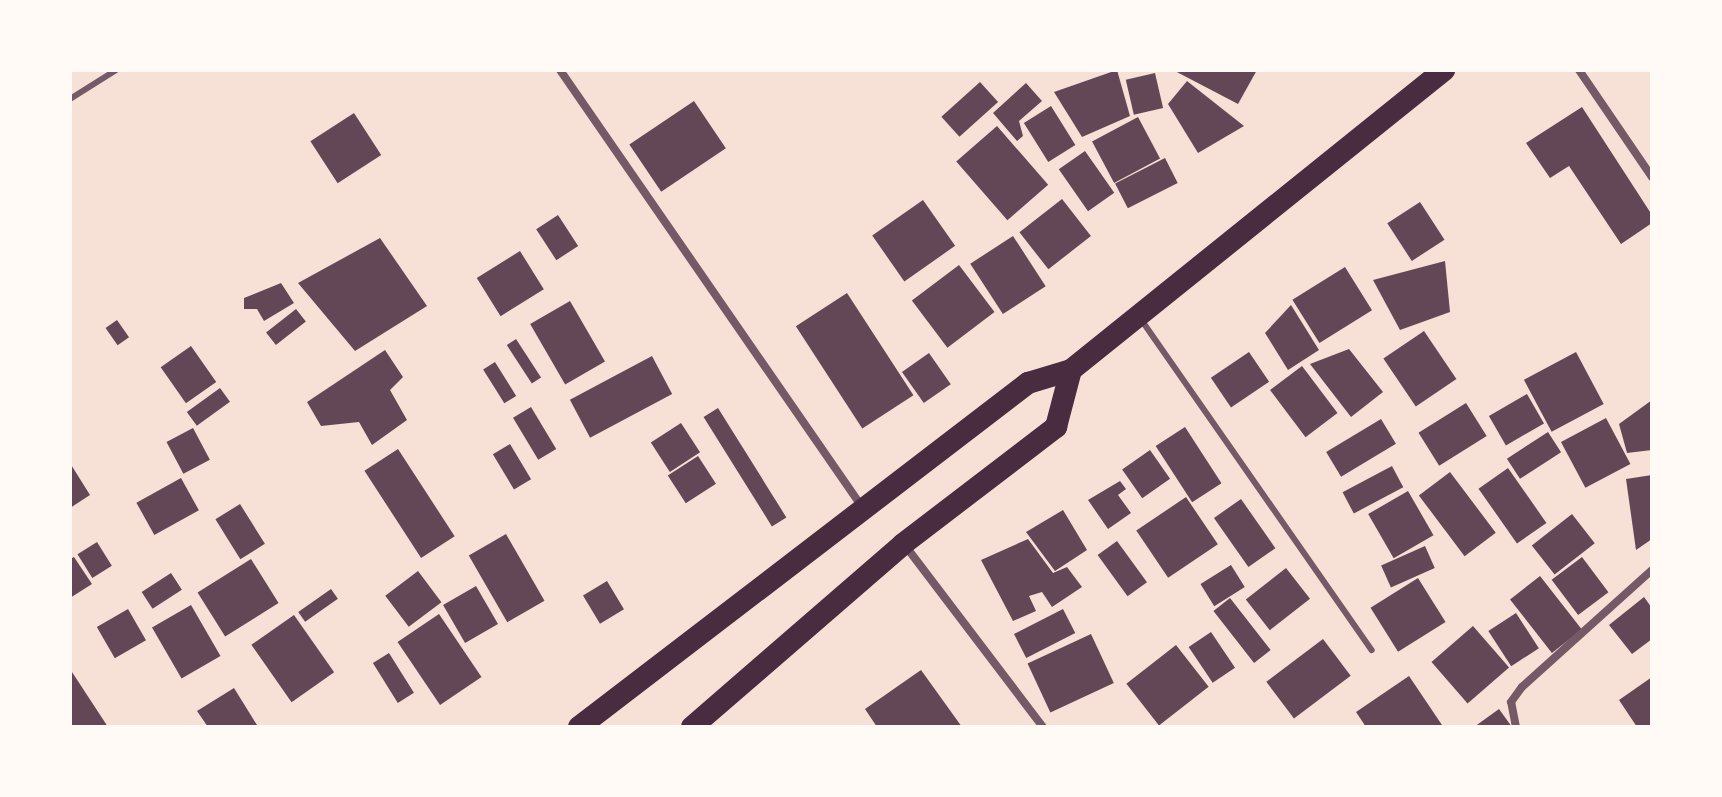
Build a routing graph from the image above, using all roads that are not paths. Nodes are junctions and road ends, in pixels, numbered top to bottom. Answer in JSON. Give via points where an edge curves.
{"nodes":[{"id":1,"x":116,"y":70,"type":"edge"},
{"id":2,"x":560,"y":70,"type":"edge"},
{"id":3,"x":1444,"y":70,"type":"edge"},
{"id":4,"x":1579,"y":70,"type":"edge"},
{"id":5,"x":70,"y":99,"type":"edge"},
{"id":6,"x":1652,"y":177,"type":"edge"},
{"id":7,"x":1137,"y":314,"type":"junction"},
{"id":8,"x":1071,"y":370,"type":"junction"},
{"id":9,"x":863,"y":508,"type":"junction"},
{"id":10,"x":903,"y":544,"type":"junction"},
{"id":11,"x":1652,"y":570,"type":"edge"},
{"id":12,"x":1372,"y":650,"type":"dead end"},
{"id":13,"x":579,"y":727,"type":"edge"},
{"id":14,"x":692,"y":727,"type":"edge"},
{"id":15,"x":1043,"y":727,"type":"edge"},
{"id":16,"x":1516,"y":727,"type":"edge"}],
"edges":[{"from":1,"to":5,"type":"lane"},
{"from":2,"to":9,"type":"street"},
{"from":3,"to":7,"type":"highway"},
{"from":4,"to":6,"type":"street"},
{"from":7,"to":8,"type":"highway"},
{"from":7,"to":12,"type":"lane"},
{"from":8,"to":9,"type":"highway","via":[[1028,383]]},
{"from":8,"to":10,"type":"highway","via":[[1056,427]]},
{"from":9,"to":13,"type":"highway"},
{"from":10,"to":14,"type":"highway"},
{"from":10,"to":15,"type":"street"},
{"from":11,"to":16,"type":"street","via":[[1522,687],[1511,702]]}]}
